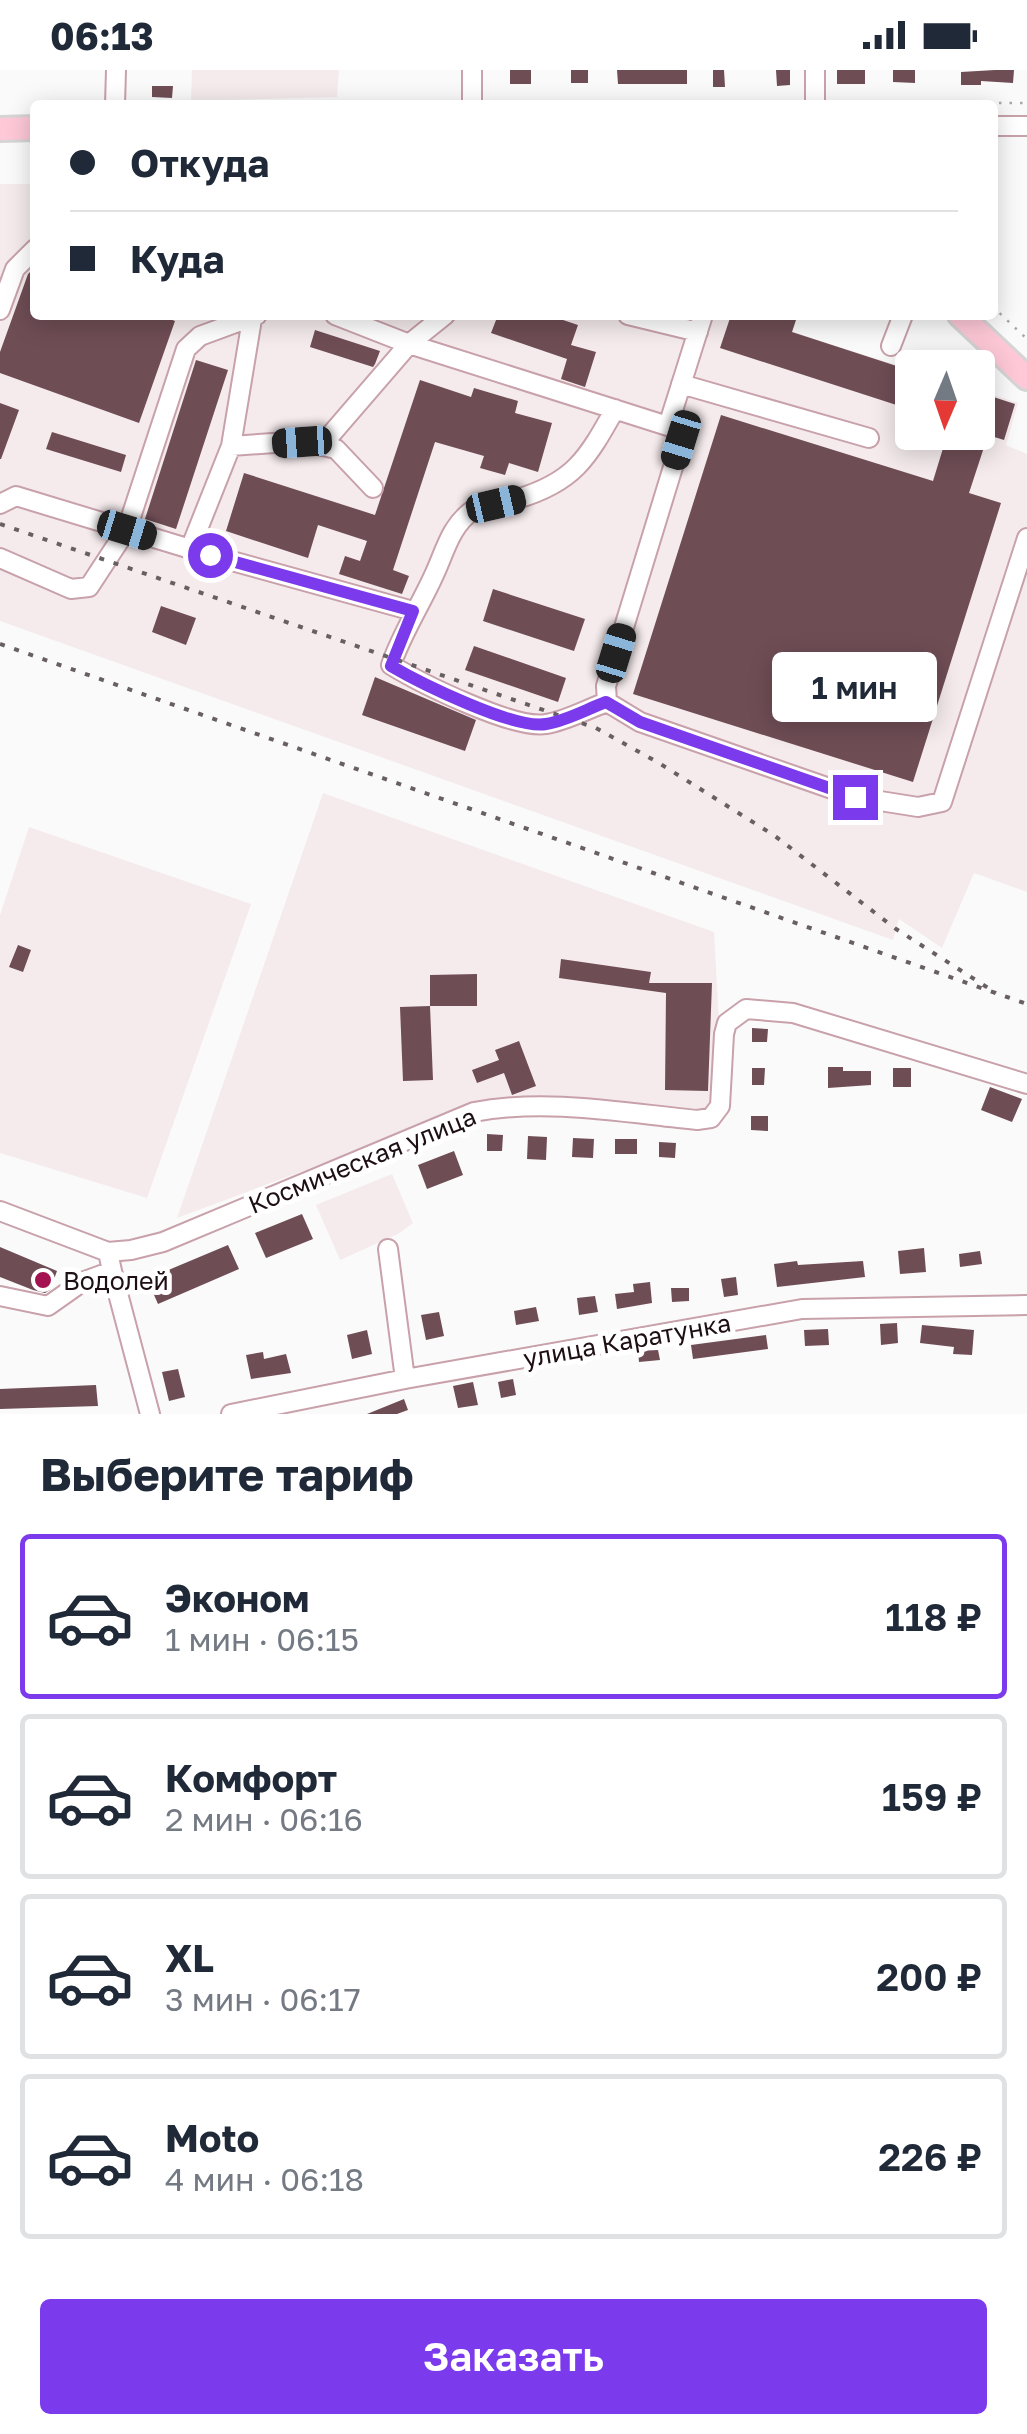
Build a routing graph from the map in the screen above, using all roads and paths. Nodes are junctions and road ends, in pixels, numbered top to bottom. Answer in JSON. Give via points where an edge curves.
{"nodes":[{"id":1,"x":116,"y":70,"type":"edge"},
{"id":2,"x":472,"y":70,"type":"edge"},
{"id":3,"x":815,"y":70,"type":"edge"},
{"id":4,"x":115,"y":100,"type":"edge"},
{"id":5,"x":472,"y":100,"type":"edge"},
{"id":6,"x":815,"y":100,"type":"edge"},
{"id":7,"x":998,"y":103,"type":"edge"},
{"id":8,"x":1027,"y":103,"type":"edge"},
{"id":9,"x":998,"y":126,"type":"edge"},
{"id":10,"x":1027,"y":126,"type":"edge"},
{"id":11,"x":30,"y":128,"type":"edge"},
{"id":12,"x":0,"y":129,"type":"edge"},
{"id":13,"x":30,"y":254,"type":"edge"},
{"id":14,"x":0,"y":310,"type":"edge"},
{"id":15,"x":998,"y":312,"type":"edge"},
{"id":16,"x":246,"y":320,"type":"edge"},
{"id":17,"x":254,"y":320,"type":"edge"},
{"id":18,"x":348,"y":320,"type":"edge"},
{"id":19,"x":439,"y":320,"type":"edge"},
{"id":20,"x":669,"y":320,"type":"edge"},
{"id":21,"x":901,"y":320,"type":"edge"},
{"id":22,"x":965,"y":320,"type":"edge"},
{"id":23,"x":701,"y":324,"type":"edge"},
{"id":24,"x":1027,"y":339,"type":"edge"},
{"id":25,"x":409,"y":344,"type":"junction"},
{"id":26,"x":891,"y":346,"type":"dead end"},
{"id":27,"x":1027,"y":378,"type":"edge"},
{"id":28,"x":681,"y":384,"type":"junction"},
{"id":29,"x":615,"y":410,"type":"junction"},
{"id":30,"x":668,"y":426,"type":"junction"},
{"id":31,"x":869,"y":438,"type":"dead end"},
{"id":32,"x":231,"y":446,"type":"junction"},
{"id":33,"x":321,"y":446,"type":"junction"},
{"id":34,"x":373,"y":488,"type":"dead end"},
{"id":35,"x":0,"y":504,"type":"edge"},
{"id":36,"x":127,"y":530,"type":"junction"},
{"id":37,"x":1027,"y":538,"type":"edge"},
{"id":38,"x":190,"y":549,"type":"junction"},
{"id":39,"x":0,"y":558,"type":"edge"},
{"id":40,"x":413,"y":611,"type":"junction"},
{"id":41,"x":606,"y":702,"type":"junction"},
{"id":42,"x":1027,"y":1084,"type":"edge"},
{"id":43,"x":0,"y":1211,"type":"edge"},
{"id":44,"x":388,"y":1249,"type":"dead end"},
{"id":45,"x":110,"y":1261,"type":"junction"},
{"id":46,"x":0,"y":1296,"type":"edge"},
{"id":47,"x":1027,"y":1306,"type":"edge"},
{"id":48,"x":404,"y":1379,"type":"junction"},
{"id":49,"x":150,"y":1414,"type":"edge"},
{"id":50,"x":231,"y":1414,"type":"edge"}],
"edges":[{"from":1,"to":4,"type":"street"},
{"from":2,"to":5,"type":"street"},
{"from":3,"to":6,"type":"street"},
{"from":7,"to":8,"type":"path"},
{"from":9,"to":10,"type":"street"},
{"from":11,"to":12,"type":"main road"},
{"from":13,"to":14,"type":"street","via":[[15,269]]},
{"from":15,"to":24,"type":"path"},
{"from":16,"to":36,"type":"street","via":[[200,336],[186,349]]},
{"from":17,"to":32,"type":"street"},
{"from":18,"to":25,"type":"street"},
{"from":19,"to":25,"type":"street"},
{"from":20,"to":23,"type":"street"},
{"from":21,"to":26,"type":"street"},
{"from":22,"to":27,"type":"main road"},
{"from":23,"to":28,"type":"street"},
{"from":25,"to":29,"type":"street"},
{"from":25,"to":33,"type":"street"},
{"from":28,"to":30,"type":"street"},
{"from":28,"to":31,"type":"street"},
{"from":29,"to":30,"type":"street"},
{"from":29,"to":40,"type":"street","via":[[592,450],[560,484],[474,509],[452,532]]},
{"from":30,"to":41,"type":"street","via":[[681,440]]},
{"from":32,"to":33,"type":"street"},
{"from":32,"to":38,"type":"street"},
{"from":33,"to":34,"type":"street","via":[[336,449]]},
{"from":35,"to":36,"type":"street","via":[[16,496]]},
{"from":36,"to":38,"type":"street"},
{"from":36,"to":39,"type":"street","via":[[89,587],[71,589]]},
{"from":37,"to":41,"type":"street","via":[[942,802],[918,807],[855,797],[640,722]]},
{"from":38,"to":40,"type":"street"},
{"from":40,"to":41,"type":"street","via":[[391,666],[422,685],[528,725]]},
{"from":42,"to":45,"type":"street","name":"Космическая улица","via":[[792,1013],[746,1009],[727,1024],[720,1106],[711,1118],[583,1109],[474,1112]]},
{"from":43,"to":45,"type":"street"},
{"from":44,"to":48,"type":"street"},
{"from":45,"to":46,"type":"street","name":"Космическая улица","via":[[48,1306]]},
{"from":45,"to":49,"type":"street"},
{"from":47,"to":48,"type":"street","name":"улица Каратунка","via":[[802,1309]]},
{"from":48,"to":50,"type":"street","name":"улица Каратунка"}]}
